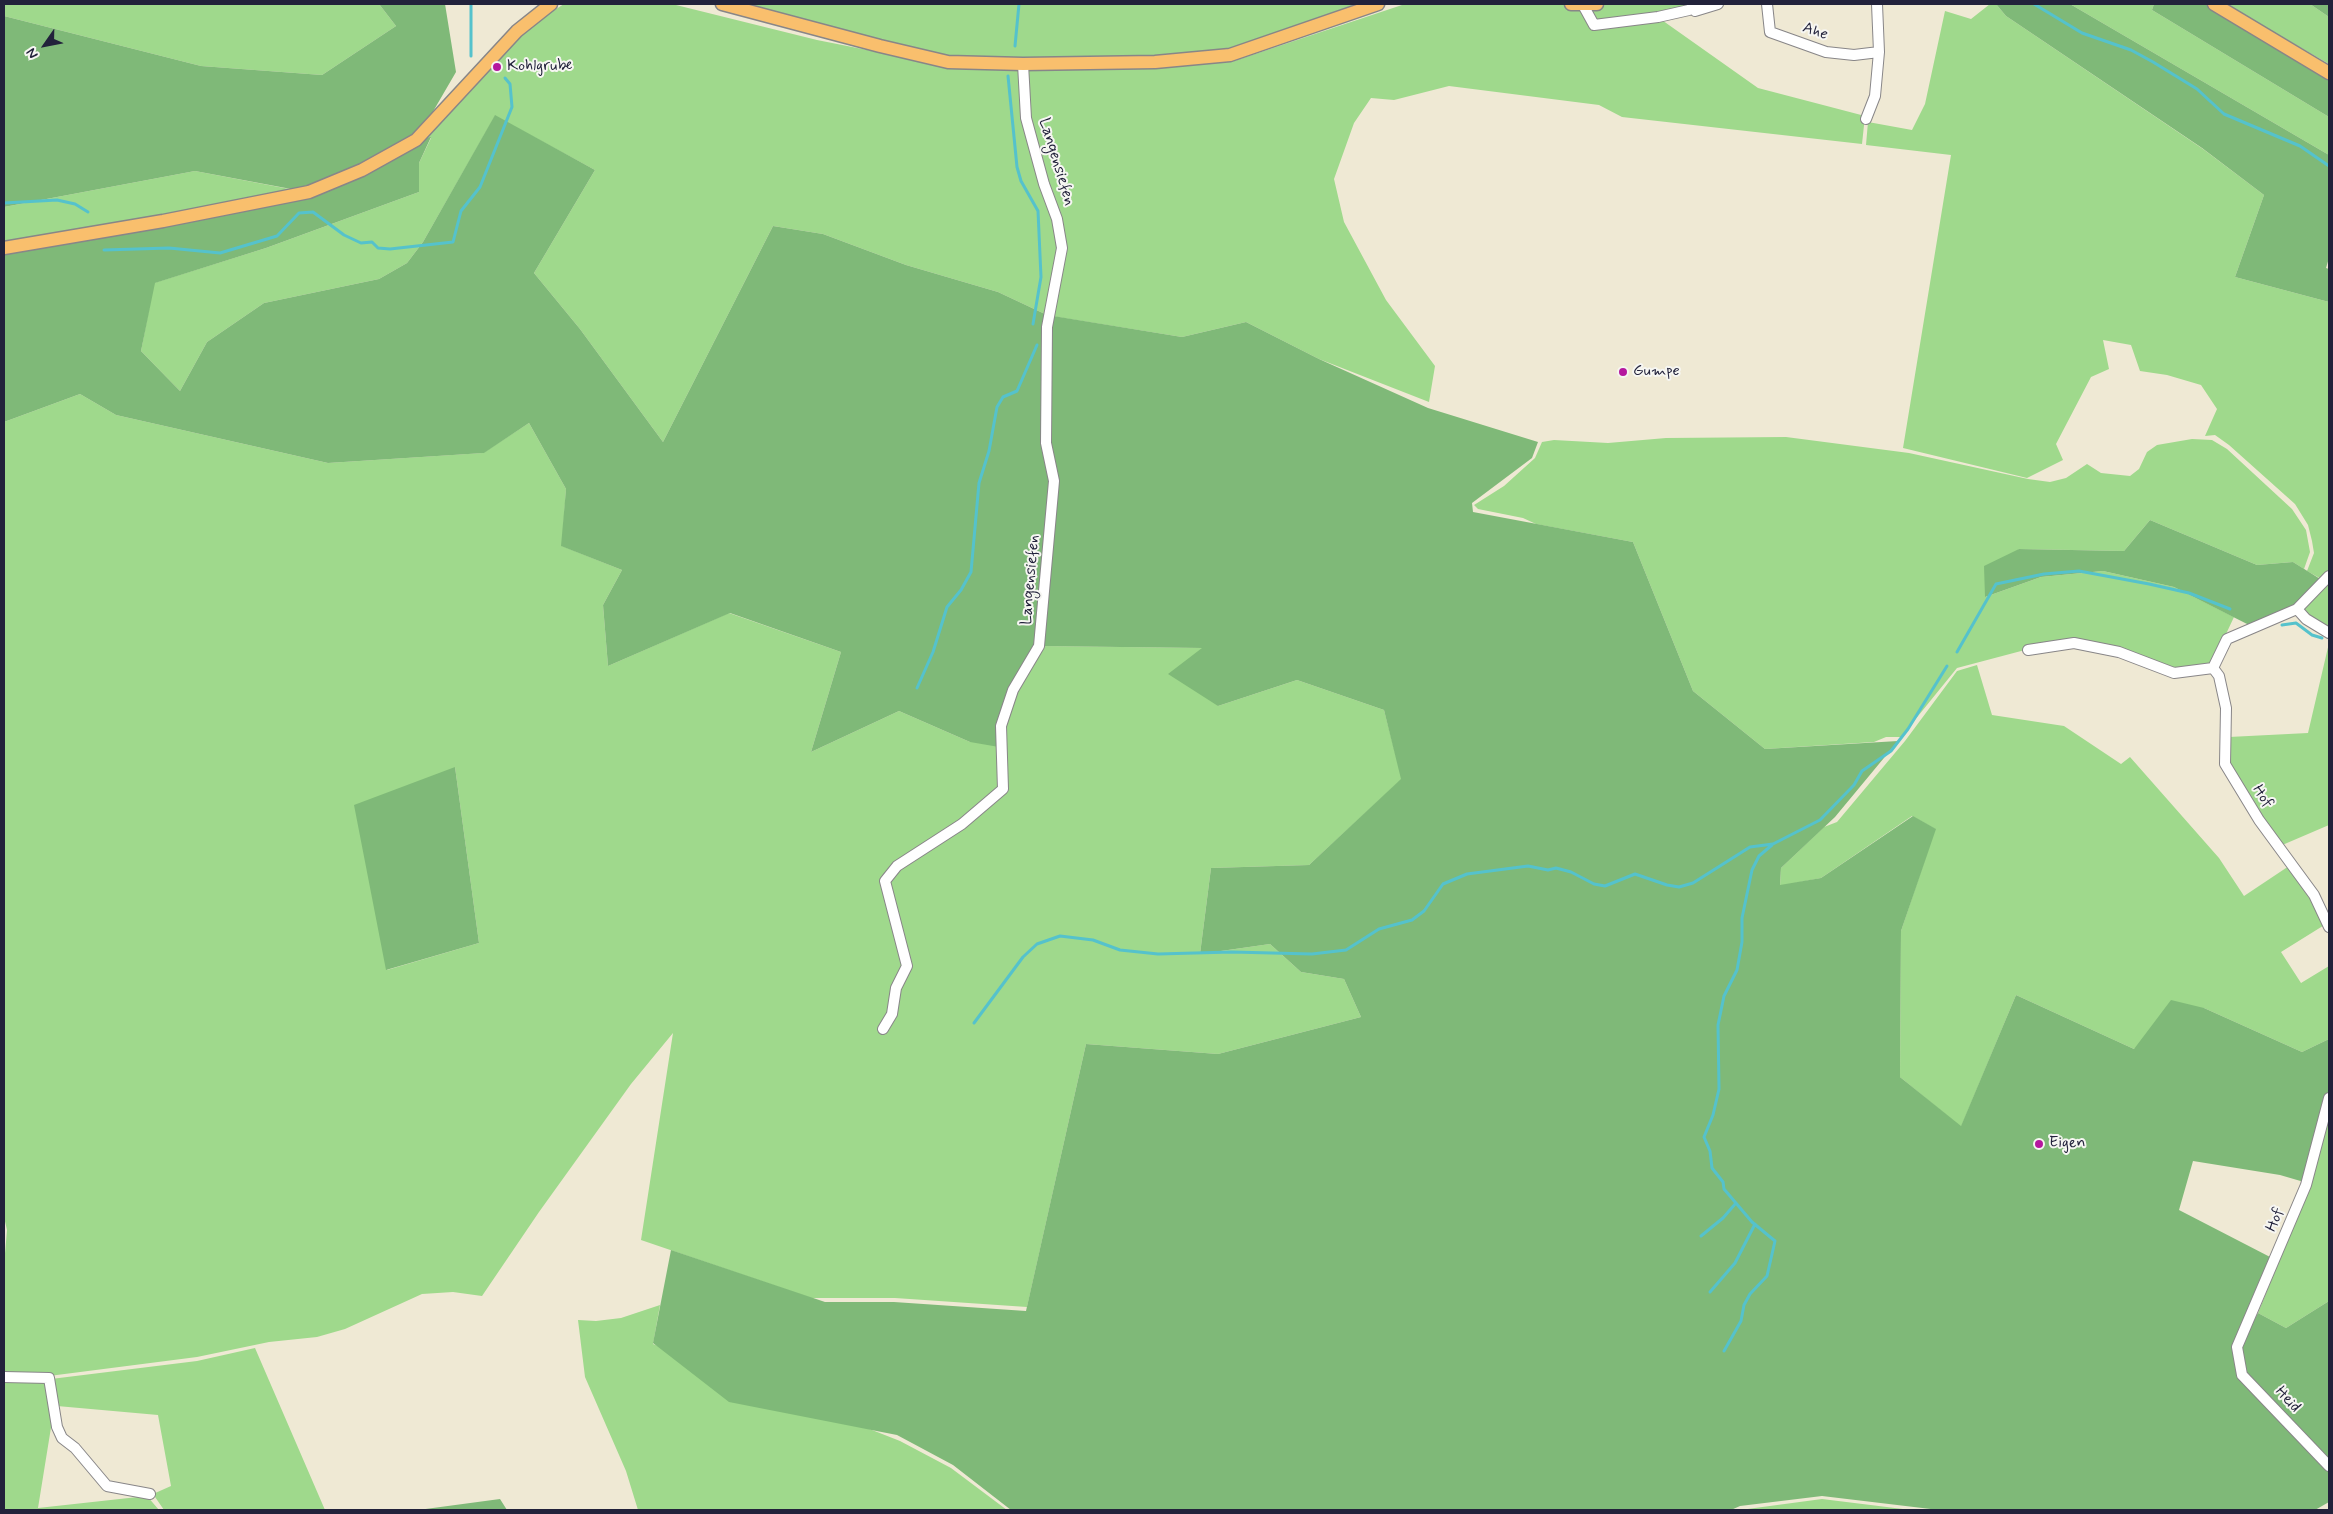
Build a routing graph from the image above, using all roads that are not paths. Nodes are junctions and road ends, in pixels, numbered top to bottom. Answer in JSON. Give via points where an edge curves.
{"nodes":[{"id":1,"x":551,"y":4,"type":"edge"},
{"id":2,"x":722,"y":4,"type":"edge"},
{"id":3,"x":1378,"y":4,"type":"edge"},
{"id":4,"x":1577,"y":4,"type":"edge"},
{"id":5,"x":1597,"y":4,"type":"edge"},
{"id":6,"x":1702,"y":4,"type":"edge"},
{"id":7,"x":1718,"y":4,"type":"edge"},
{"id":8,"x":1767,"y":4,"type":"edge"},
{"id":9,"x":1877,"y":4,"type":"edge"},
{"id":10,"x":2214,"y":4,"type":"edge"},
{"id":11,"x":1689,"y":10,"type":"junction"},
{"id":12,"x":1879,"y":52,"type":"junction"},
{"id":13,"x":1023,"y":64,"type":"junction"},
{"id":14,"x":2329,"y":72,"type":"edge"},
{"id":15,"x":1866,"y":119,"type":"dead end"},
{"id":16,"x":4,"y":248,"type":"edge"},
{"id":17,"x":2329,"y":576,"type":"edge"},
{"id":18,"x":2297,"y":609,"type":"junction"},
{"id":19,"x":2329,"y":633,"type":"edge"},
{"id":20,"x":2028,"y":650,"type":"dead end"},
{"id":21,"x":2213,"y":668,"type":"junction"},
{"id":22,"x":2329,"y":927,"type":"edge"},
{"id":23,"x":884,"y":1029,"type":"dead end"},
{"id":24,"x":2329,"y":1098,"type":"edge"},
{"id":25,"x":2238,"y":1347,"type":"joint"},
{"id":26,"x":4,"y":1377,"type":"edge"},
{"id":27,"x":2329,"y":1466,"type":"edge"},
{"id":28,"x":150,"y":1494,"type":"dead end"}],
"edges":[{"from":1,"to":16,"type":"main road","via":[[517,30],[416,140],[362,170],[309,192]]},
{"from":2,"to":13,"type":"main road","via":[[948,62]]},
{"from":3,"to":13,"type":"main road","via":[[1230,55],[1155,62]]},
{"from":4,"to":5,"type":"main road"},
{"from":4,"to":11,"type":"street","via":[[1594,25]]},
{"from":6,"to":11,"type":"street"},
{"from":7,"to":11,"type":"street"},
{"from":8,"to":12,"type":"street","name":"Ahe","via":[[1770,32],[1826,52],[1854,55]]},
{"from":9,"to":12,"type":"street"},
{"from":10,"to":14,"type":"main road"},
{"from":12,"to":15,"type":"street","via":[[1875,96]]},
{"from":13,"to":23,"type":"street","name":"Langensiefen","via":[[1026,118],[1057,219],[1062,248],[1047,327],[1046,443],[1054,481],[1039,646],[1013,690],[1001,726],[1003,789],[958,827],[897,866],[885,881],[907,966],[896,988],[892,1014]]},
{"from":17,"to":18,"type":"street"},
{"from":18,"to":19,"type":"street","via":[[2306,619]]},
{"from":18,"to":21,"type":"street","via":[[2227,639]]},
{"from":20,"to":21,"type":"street","via":[[2074,643],[2119,652],[2174,673]]},
{"from":21,"to":22,"type":"street","name":"Hof","via":[[2219,676],[2226,708],[2225,764],[2259,820],[2314,895]]},
{"from":24,"to":25,"type":"street","name":"Hof","via":[[2306,1185]]},
{"from":25,"to":27,"type":"street","name":"Heid","via":[[2242,1375]]},
{"from":26,"to":28,"type":"street","via":[[49,1378],[57,1427],[62,1438],[75,1448],[107,1486]]}]}
